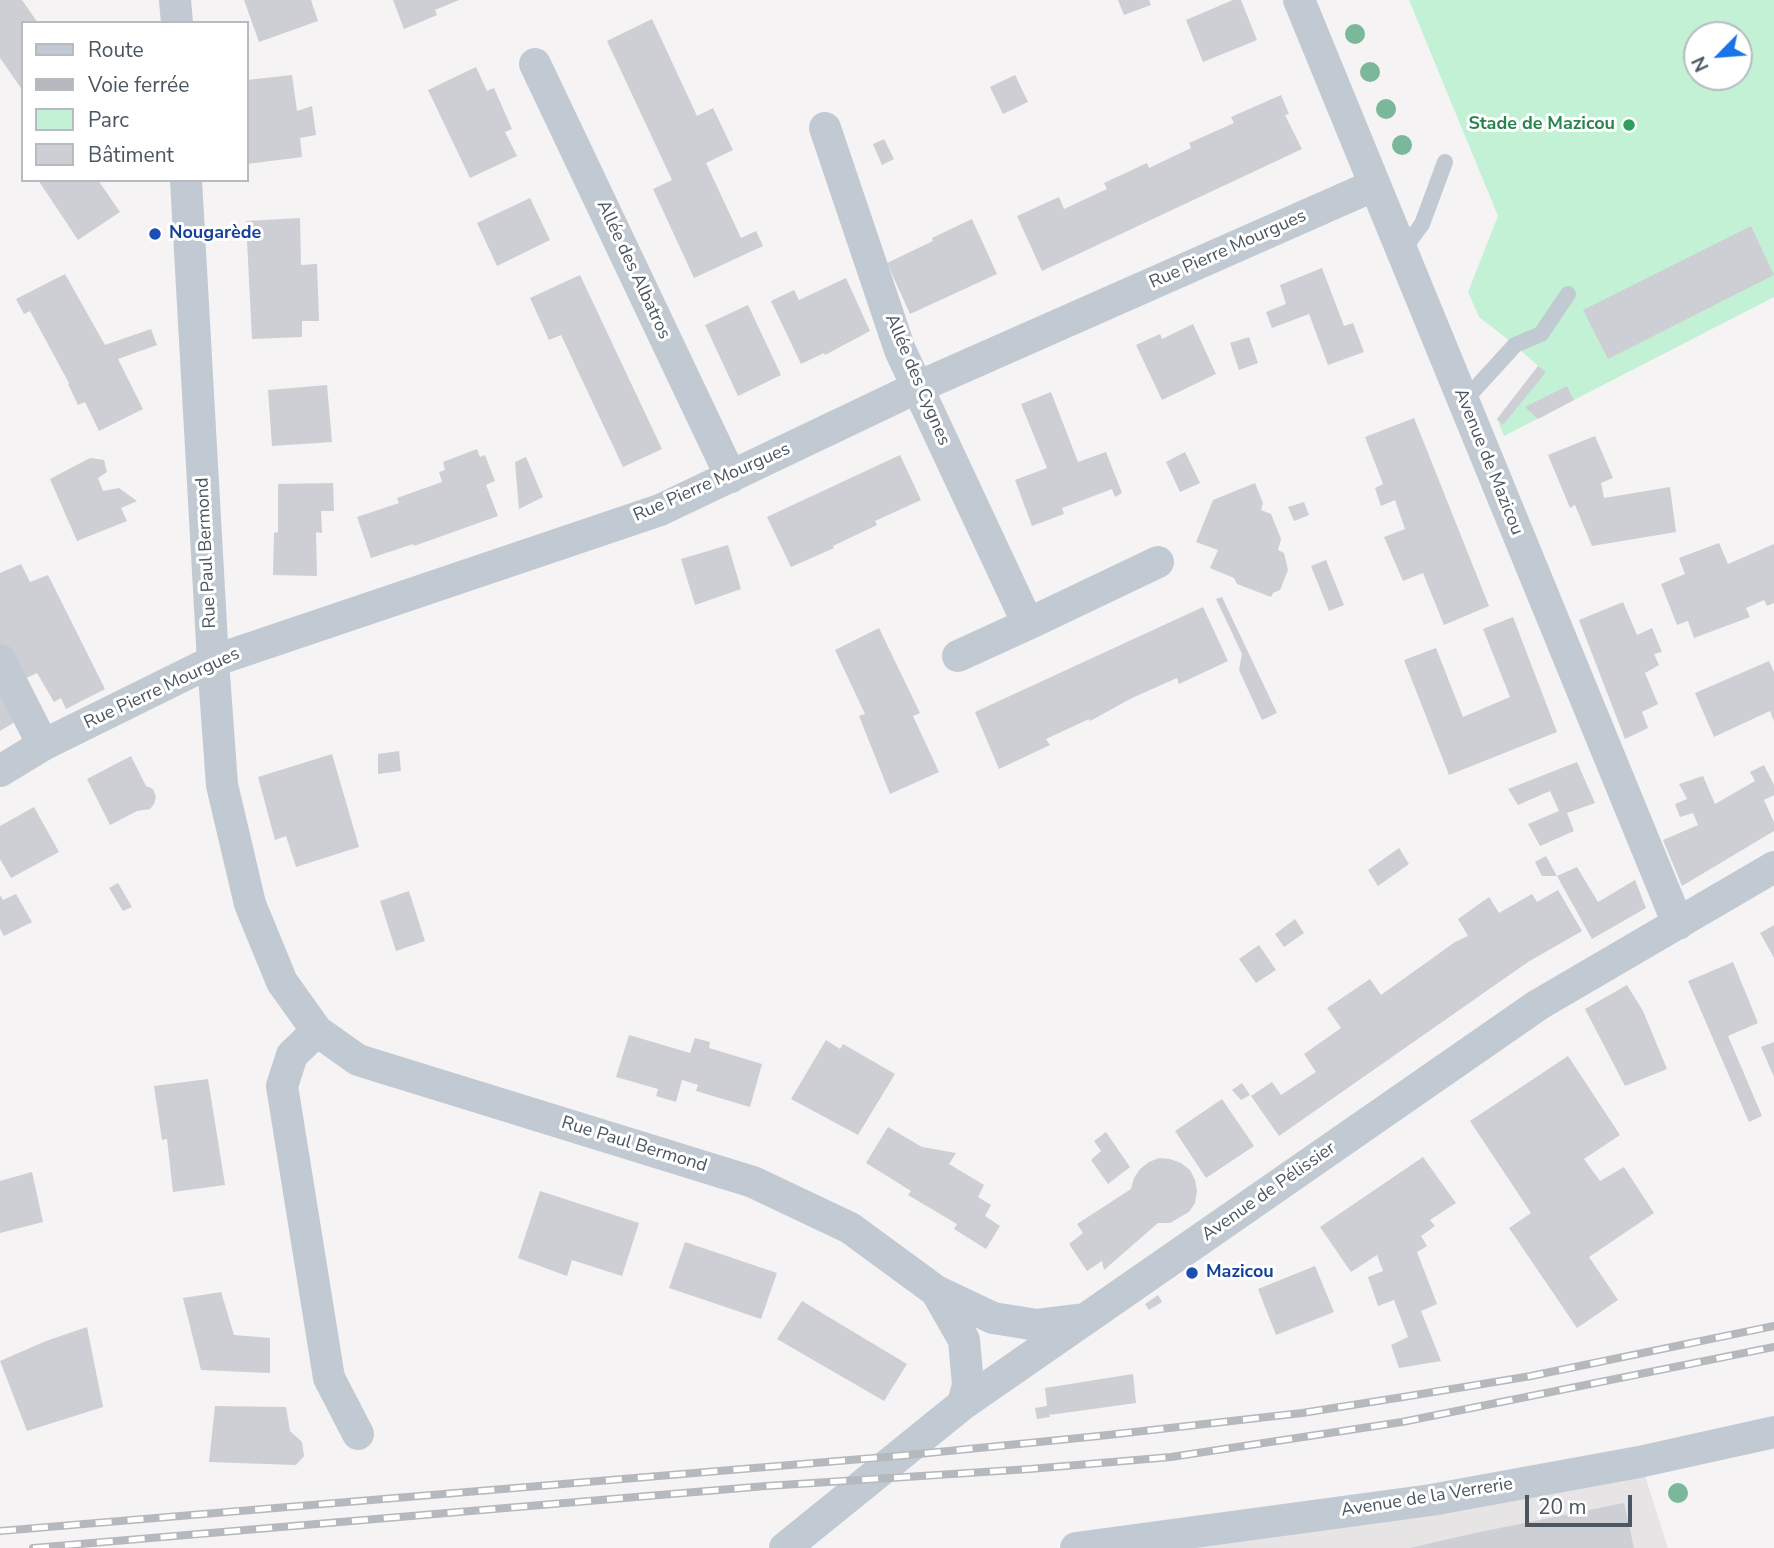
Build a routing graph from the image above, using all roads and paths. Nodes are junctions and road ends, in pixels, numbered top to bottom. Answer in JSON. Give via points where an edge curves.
{"nodes":[{"id":1,"x":176,"y":0,"type":"edge"},
{"id":2,"x":1299,"y":0,"type":"edge"},
{"id":3,"x":177,"y":21,"type":"edge"},
{"id":4,"x":535,"y":64,"type":"dead end"},
{"id":5,"x":825,"y":128,"type":"dead end"},
{"id":6,"x":1445,"y":162,"type":"dead end"},
{"id":7,"x":186,"y":182,"type":"edge"},
{"id":8,"x":1375,"y":185,"type":"junction"},
{"id":9,"x":1403,"y":250,"type":"junction"},
{"id":10,"x":1568,"y":294,"type":"dead end"},
{"id":11,"x":918,"y":387,"type":"junction"},
{"id":12,"x":1463,"y":402,"type":"junction"},
{"id":13,"x":731,"y":477,"type":"junction"},
{"id":14,"x":1158,"y":562,"type":"dead end"},
{"id":15,"x":1028,"y":624,"type":"junction"},
{"id":16,"x":958,"y":656,"type":"dead end"},
{"id":17,"x":0,"y":660,"type":"edge"},
{"id":18,"x":213,"y":661,"type":"junction"},
{"id":19,"x":43,"y":745,"type":"junction"},
{"id":20,"x":0,"y":771,"type":"edge"},
{"id":21,"x":1774,"y":867,"type":"edge"},
{"id":22,"x":1678,"y":924,"type":"junction"},
{"id":23,"x":317,"y":1031,"type":"junction"},
{"id":24,"x":936,"y":1291,"type":"junction"},
{"id":25,"x":1086,"y":1318,"type":"junction"},
{"id":26,"x":963,"y":1404,"type":"junction"},
{"id":27,"x":1774,"y":1432,"type":"edge"},
{"id":28,"x":358,"y":1434,"type":"dead end"},
{"id":29,"x":785,"y":1548,"type":"edge"},
{"id":30,"x":1076,"y":1548,"type":"edge"}],
"edges":[{"from":1,"to":3,"type":"street"},
{"from":2,"to":8,"type":"street","name":"Avenue de Mazicou"},
{"from":4,"to":13,"type":"street","name":"Allée des Albatros"},
{"from":5,"to":11,"type":"street","name":"Allée des Cygnes","via":[[900,350]]},
{"from":6,"to":9,"type":"lane","via":[[1422,224]]},
{"from":7,"to":18,"type":"street","name":"Rue Paul Bermond"},
{"from":8,"to":9,"type":"street","name":"Avenue de Mazicou"},
{"from":8,"to":11,"type":"street","name":"Rue Pierre Mourgues"},
{"from":9,"to":12,"type":"street","name":"Avenue de Mazicou"},
{"from":10,"to":12,"type":"lane","via":[[1541,334],[1515,345]]},
{"from":11,"to":13,"type":"street","name":"Rue Pierre Mourgues"},
{"from":11,"to":15,"type":"street","name":"Allée des Cygnes"},
{"from":12,"to":22,"type":"street","name":"Avenue de Mazicou"},
{"from":13,"to":18,"type":"street","name":"Rue Pierre Mourgues","via":[[660,510]]},
{"from":14,"to":15,"type":"street"},
{"from":15,"to":16,"type":"street"},
{"from":17,"to":19,"type":"street"},
{"from":18,"to":19,"type":"street","name":"Rue Pierre Mourgues"},
{"from":18,"to":23,"type":"street","name":"Rue Paul Bermond","via":[[222,785],[250,904],[282,982]]},
{"from":19,"to":20,"type":"street","name":"Rue Pierre Mourgues"},
{"from":21,"to":22,"type":"street","name":"Avenue de Pélissier"},
{"from":22,"to":25,"type":"street","name":"Avenue de Pélissier","via":[[1538,1005]]},
{"from":23,"to":24,"type":"street","name":"Rue Paul Bermond","via":[[358,1060],[753,1182],[849,1228]]},
{"from":23,"to":28,"type":"street","via":[[292,1055],[282,1086],[329,1378]]},
{"from":24,"to":25,"type":"street","name":"Rue Paul Bermond","via":[[993,1318],[1037,1325]]},
{"from":24,"to":26,"type":"street","name":"Rue Paul Bermond","via":[[964,1340],[968,1385]]},
{"from":25,"to":26,"type":"street","name":"Avenue de Pélissier"},
{"from":26,"to":29,"type":"street","name":"Avenue de Pélissier"},
{"from":27,"to":30,"type":"street","name":"Avenue de la Verrerie","via":[[1431,1500]]}]}
